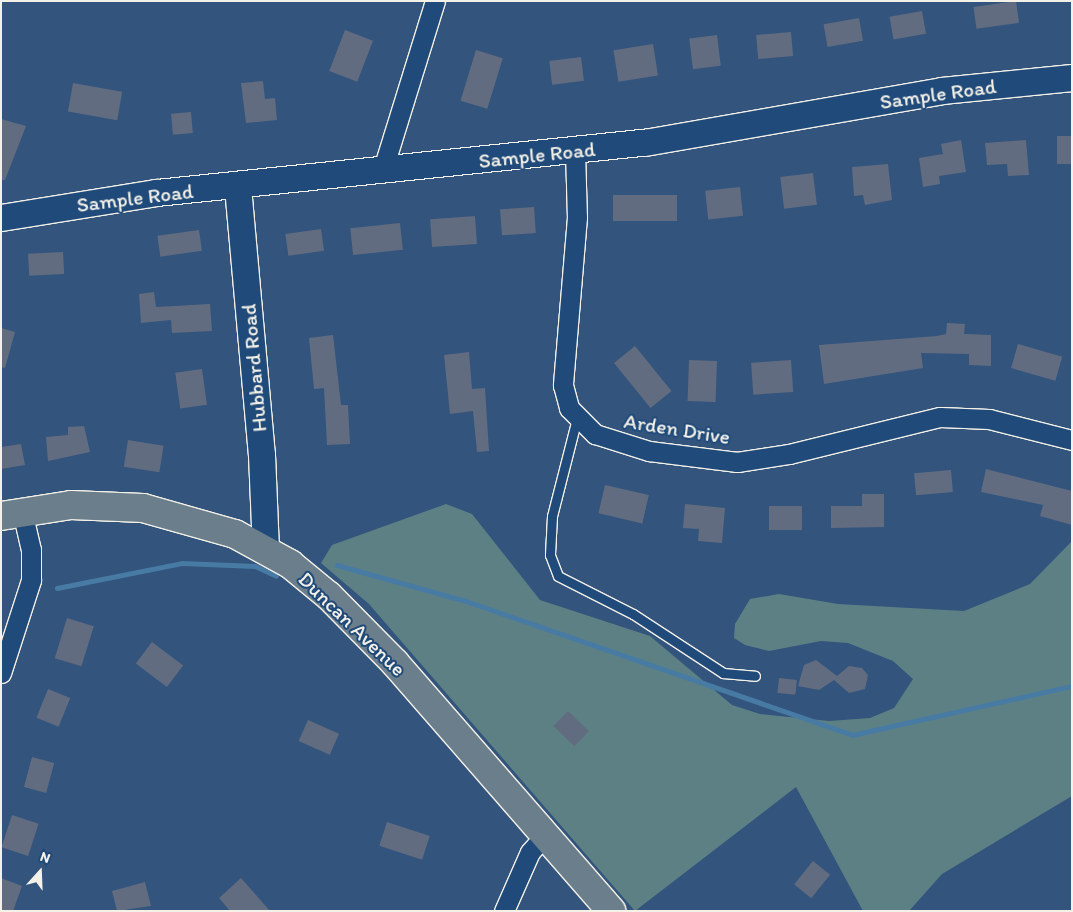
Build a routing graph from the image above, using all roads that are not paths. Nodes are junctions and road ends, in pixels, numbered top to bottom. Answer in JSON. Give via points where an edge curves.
{"nodes":[{"id":1,"x":435,"y":1,"type":"edge"},
{"id":2,"x":1072,"y":78,"type":"edge"},
{"id":3,"x":575,"y":151,"type":"junction"},
{"id":4,"x":382,"y":172,"type":"junction"},
{"id":5,"x":238,"y":187,"type":"junction"},
{"id":6,"x":1,"y":218,"type":"edge"},
{"id":7,"x":577,"y":418,"type":"junction"},
{"id":8,"x":1072,"y":440,"type":"edge"},
{"id":9,"x":12,"y":514,"type":"edge"},
{"id":10,"x":266,"y":549,"type":"junction"},
{"id":11,"x":1,"y":673,"type":"edge"},
{"id":12,"x":755,"y":676,"type":"dead end"},
{"id":13,"x":549,"y":840,"type":"junction"},
{"id":14,"x":504,"y":911,"type":"edge"},
{"id":15,"x":611,"y":911,"type":"edge"}],
"edges":[{"from":1,"to":4,"type":"street"},
{"from":2,"to":3,"type":"street","name":"Sample Road","via":[[942,91],[711,134]]},
{"from":3,"to":4,"type":"street","name":"Sample Road"},
{"from":3,"to":7,"type":"street","name":"Arden Drive","via":[[577,217],[563,367],[564,398]]},
{"from":4,"to":5,"type":"street","name":"Sample Road"},
{"from":5,"to":6,"type":"street","name":"Sample Road","via":[[102,200]]},
{"from":5,"to":10,"type":"street","name":"Hubbard Road","via":[[264,472]]},
{"from":7,"to":8,"type":"street","name":"Arden Drive","via":[[595,434],[625,446],[737,462],[789,454],[940,418],[989,418]]},
{"from":7,"to":12,"type":"lane","via":[[552,516],[550,555],[558,576],[633,614],[723,673]]},
{"from":9,"to":10,"type":"main road","name":"Duncan Avenue","via":[[71,505],[142,508],[201,522]]},
{"from":9,"to":11,"type":"street","via":[[32,550],[31,580]]},
{"from":10,"to":13,"type":"main road","name":"Duncan Avenue","via":[[348,615]]},
{"from":13,"to":14,"type":"street","via":[[538,843],[530,852]]},
{"from":13,"to":15,"type":"main road","name":"Duncan Avenue"}]}
